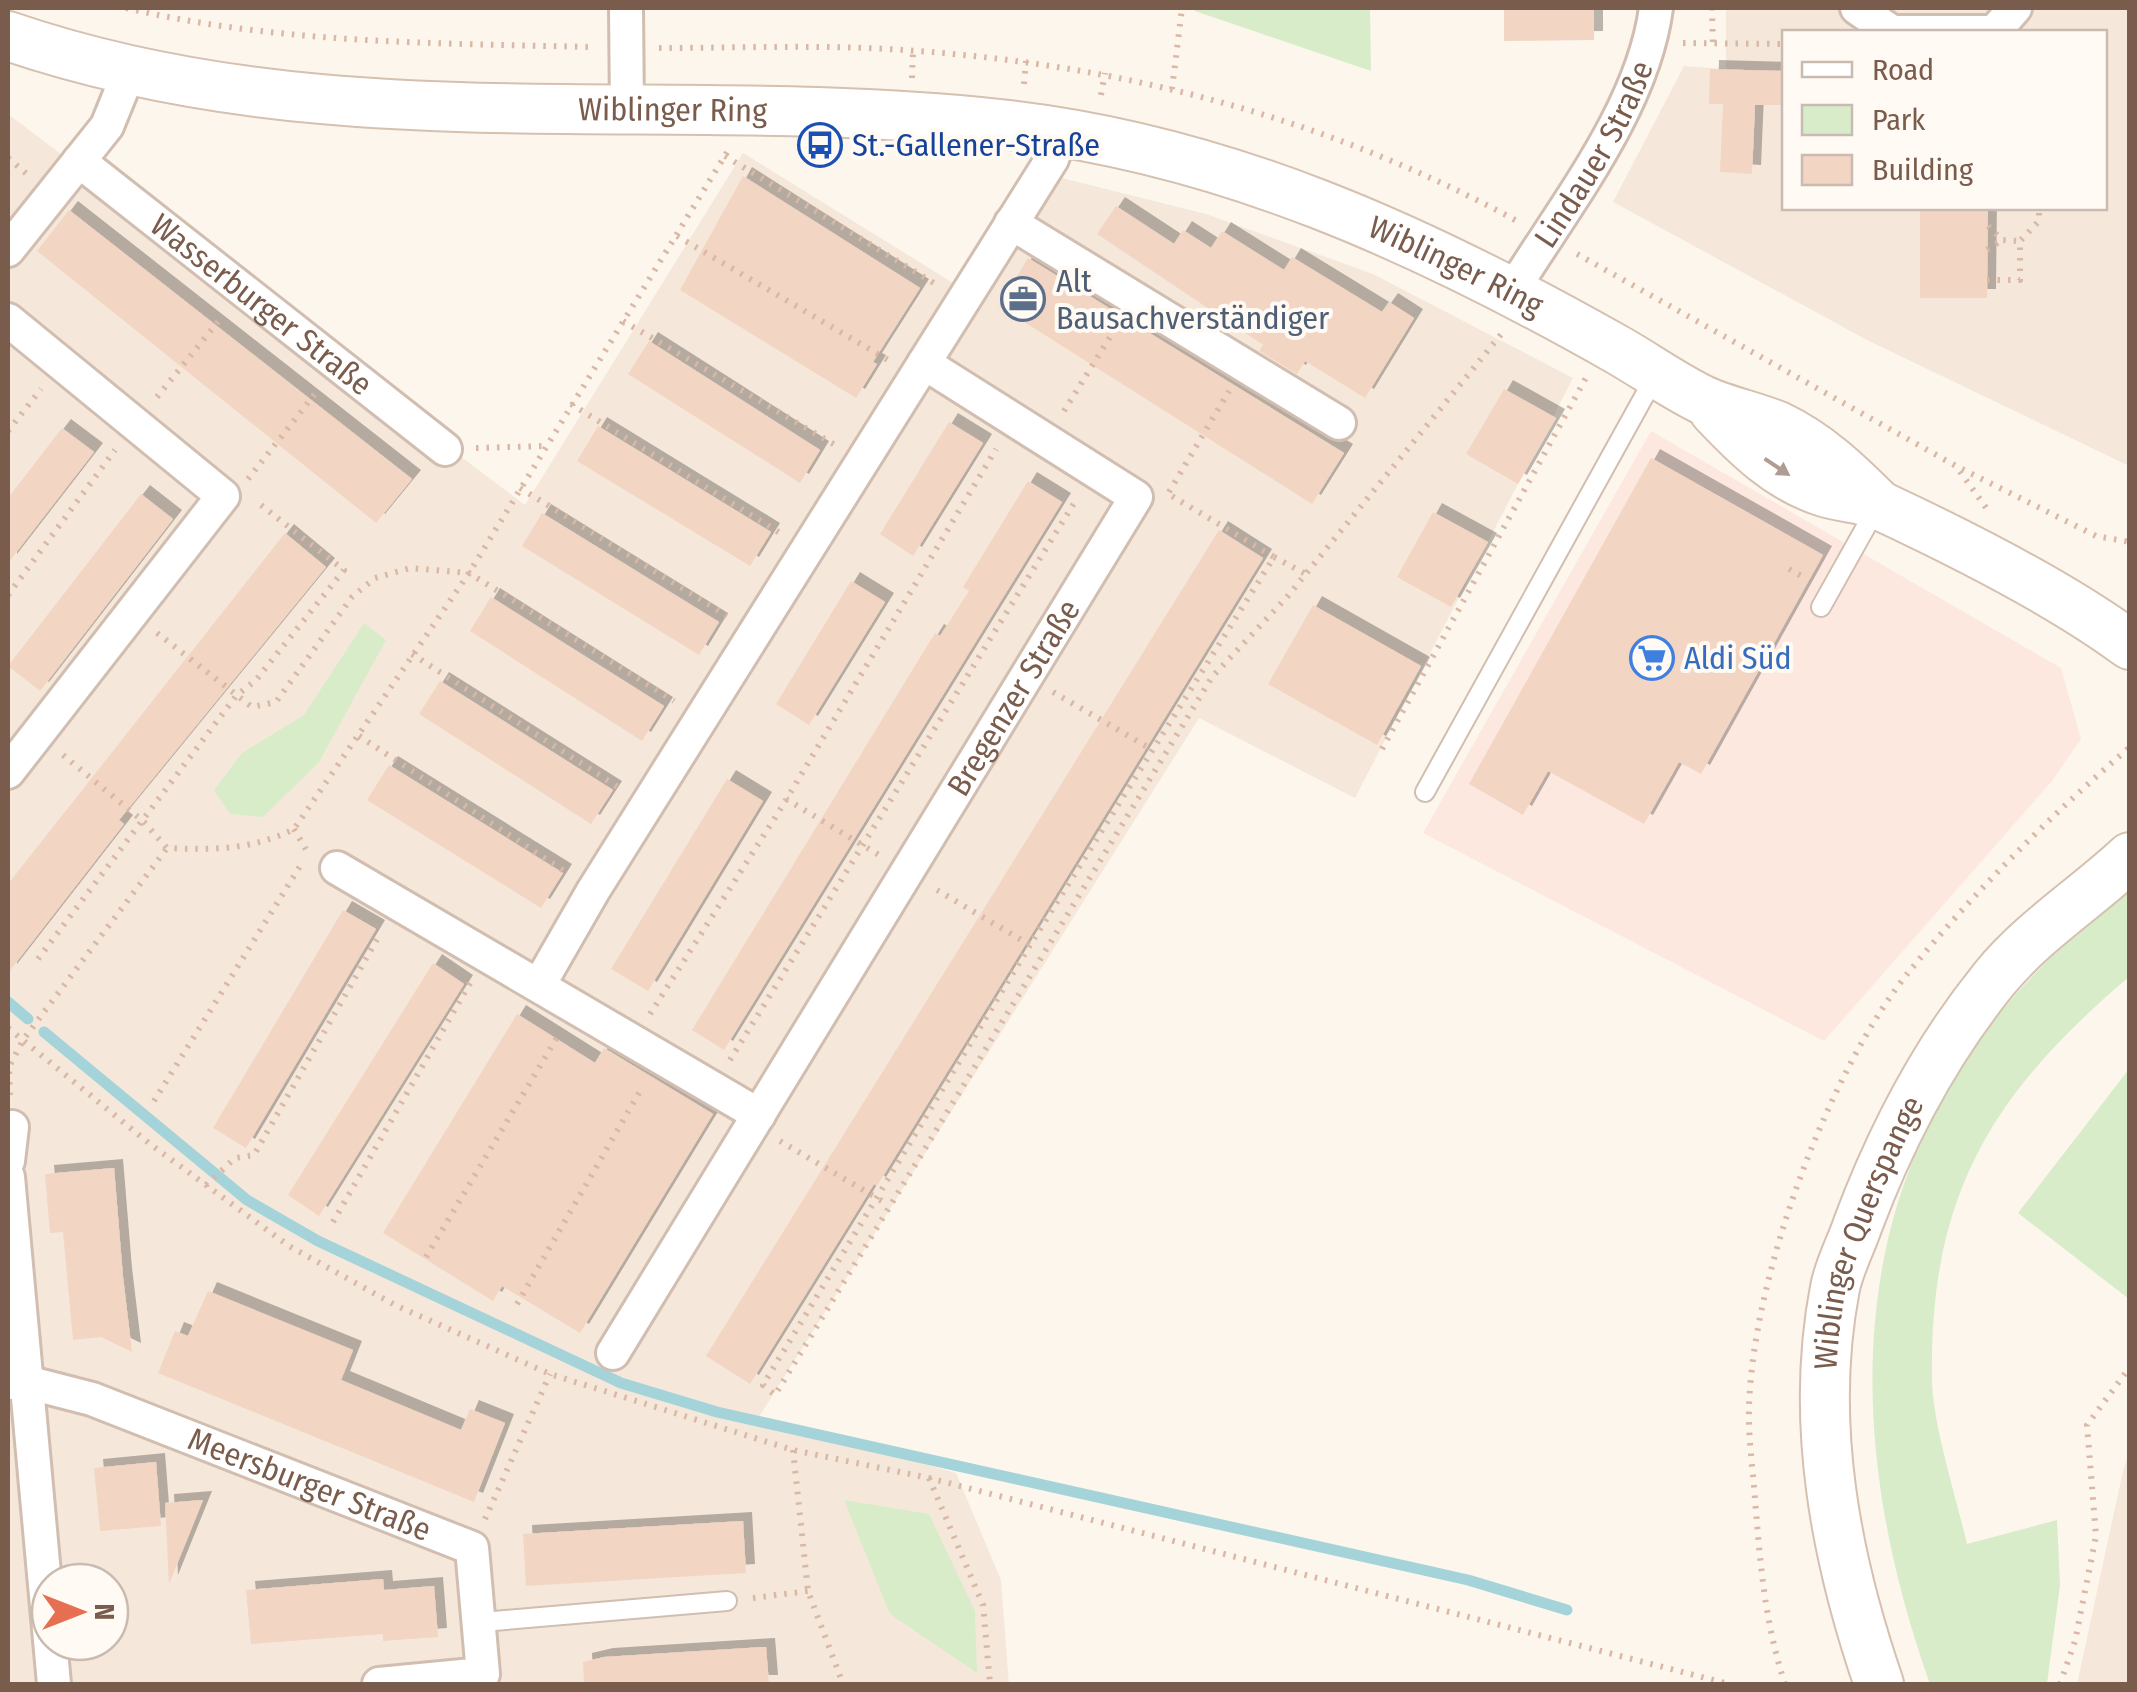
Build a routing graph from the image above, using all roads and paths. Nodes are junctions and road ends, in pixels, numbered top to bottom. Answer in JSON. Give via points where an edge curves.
{"nodes":[{"id":1,"x":626,"y":8,"type":"edge"},
{"id":2,"x":1182,"y":8,"type":"edge"},
{"id":3,"x":1656,"y":8,"type":"edge"},
{"id":4,"x":1712,"y":8,"type":"edge"},
{"id":5,"x":1857,"y":8,"type":"edge"},
{"id":6,"x":2015,"y":8,"type":"edge"},
{"id":7,"x":1889,"y":30,"type":"edge"},
{"id":8,"x":1996,"y":30,"type":"edge"},
{"id":9,"x":8,"y":36,"type":"edge"},
{"id":10,"x":1652,"y":43,"type":"junction"},
{"id":11,"x":1713,"y":44,"type":"junction"},
{"id":12,"x":1782,"y":44,"type":"edge"},
{"id":13,"x":1026,"y":61,"type":"dead end"},
{"id":14,"x":129,"y":72,"type":"junction"},
{"id":15,"x":1106,"y":73,"type":"dead end"},
{"id":16,"x":1042,"y":86,"type":"dead end"},
{"id":17,"x":1172,"y":90,"type":"dead end"},
{"id":18,"x":626,"y":111,"type":"junction"},
{"id":19,"x":1072,"y":112,"type":"junction"},
{"id":20,"x":718,"y":141,"type":"dead end"},
{"id":21,"x":725,"y":156,"type":"junction"},
{"id":22,"x":79,"y":161,"type":"junction"},
{"id":23,"x":2039,"y":210,"type":"edge"},
{"id":24,"x":1011,"y":224,"type":"junction"},
{"id":25,"x":1988,"y":226,"type":"dead end"},
{"id":26,"x":677,"y":236,"type":"junction"},
{"id":27,"x":2002,"y":240,"type":"junction"},
{"id":28,"x":2020,"y":241,"type":"junction"},
{"id":29,"x":8,"y":250,"type":"edge"},
{"id":30,"x":1987,"y":250,"type":"dead end"},
{"id":31,"x":1987,"y":280,"type":"dead end"},
{"id":32,"x":244,"y":290,"type":"junction"},
{"id":33,"x":1521,"y":295,"type":"junction"},
{"id":34,"x":1134,"y":299,"type":"junction"},
{"id":35,"x":963,"y":301,"type":"junction"},
{"id":36,"x":8,"y":320,"type":"edge"},
{"id":37,"x":623,"y":321,"type":"junction"},
{"id":38,"x":60,"y":364,"type":"junction"},
{"id":39,"x":338,"y":364,"type":"junction"},
{"id":40,"x":1243,"y":366,"type":"junction"},
{"id":41,"x":919,"y":369,"type":"junction"},
{"id":42,"x":1651,"y":384,"type":"junction"},
{"id":43,"x":571,"y":404,"type":"junction"},
{"id":44,"x":1014,"y":418,"type":"junction"},
{"id":45,"x":1339,"y":423,"type":"dead end"},
{"id":46,"x":135,"y":424,"type":"junction"},
{"id":47,"x":8,"y":431,"type":"edge"},
{"id":48,"x":1047,"y":438,"type":"junction"},
{"id":49,"x":545,"y":446,"type":"junction"},
{"id":50,"x":445,"y":449,"type":"joint"},
{"id":51,"x":862,"y":461,"type":"junction"},
{"id":52,"x":1956,"y":466,"type":"dead end"},
{"id":53,"x":1095,"y":470,"type":"junction"},
{"id":54,"x":520,"y":488,"type":"junction"},
{"id":55,"x":232,"y":492,"type":"junction"},
{"id":56,"x":1152,"y":495,"type":"junction"},
{"id":57,"x":1879,"y":505,"type":"junction"},
{"id":58,"x":2130,"y":542,"type":"edge"},
{"id":59,"x":806,"y":550,"type":"junction"},
{"id":60,"x":1274,"y":557,"type":"junction"},
{"id":61,"x":468,"y":572,"type":"junction"},
{"id":62,"x":1304,"y":573,"type":"junction"},
{"id":63,"x":8,"y":595,"type":"edge"},
{"id":64,"x":1821,"y":607,"type":"dead end"},
{"id":65,"x":132,"y":613,"type":"junction"},
{"id":66,"x":2118,"y":631,"type":"edge"},
{"id":67,"x":754,"y":632,"type":"junction"},
{"id":68,"x":412,"y":654,"type":"junction"},
{"id":69,"x":1026,"y":676,"type":"junction"},
{"id":70,"x":236,"y":696,"type":"junction"},
{"id":71,"x":700,"y":718,"type":"junction"},
{"id":72,"x":359,"y":736,"type":"junction"},
{"id":73,"x":25,"y":737,"type":"edge"},
{"id":74,"x":1382,"y":749,"type":"dead end"},
{"id":75,"x":1151,"y":750,"type":"junction"},
{"id":76,"x":8,"y":772,"type":"edge"},
{"id":77,"x":1424,"y":792,"type":"dead end"},
{"id":78,"x":786,"y":799,"type":"junction"},
{"id":79,"x":647,"y":806,"type":"junction"},
{"id":80,"x":144,"y":822,"type":"junction"},
{"id":81,"x":862,"y":845,"type":"junction"},
{"id":82,"x":167,"y":848,"type":"junction"},
{"id":83,"x":308,"y":853,"type":"dead end"},
{"id":84,"x":2128,"y":859,"type":"edge"},
{"id":85,"x":337,"y":868,"type":"dead end"},
{"id":86,"x":905,"y":871,"type":"junction"},
{"id":87,"x":593,"y":890,"type":"junction"},
{"id":88,"x":398,"y":902,"type":"junction"},
{"id":89,"x":1030,"y":945,"type":"junction"},
{"id":90,"x":486,"y":956,"type":"junction"},
{"id":91,"x":38,"y":959,"type":"dead end"},
{"id":92,"x":539,"y":985,"type":"junction"},
{"id":93,"x":575,"y":1007,"type":"junction"},
{"id":94,"x":8,"y":1028,"type":"edge"},
{"id":95,"x":23,"y":1040,"type":"junction"},
{"id":96,"x":646,"y":1050,"type":"junction"},
{"id":97,"x":712,"y":1088,"type":"junction"},
{"id":98,"x":154,"y":1101,"type":"dead end"},
{"id":99,"x":756,"y":1120,"type":"junction"},
{"id":100,"x":12,"y":1127,"type":"joint"},
{"id":101,"x":8,"y":1161,"type":"edge"},
{"id":102,"x":8,"y":1177,"type":"edge"},
{"id":103,"x":206,"y":1185,"type":"junction"},
{"id":104,"x":877,"y":1198,"type":"junction"},
{"id":105,"x":888,"y":1204,"type":"junction"},
{"id":106,"x":333,"y":1222,"type":"dead end"},
{"id":107,"x":426,"y":1257,"type":"dead end"},
{"id":108,"x":516,"y":1304,"type":"dead end"},
{"id":109,"x":612,"y":1353,"type":"dead end"},
{"id":110,"x":2130,"y":1367,"type":"edge"},
{"id":111,"x":550,"y":1374,"type":"junction"},
{"id":112,"x":17,"y":1382,"type":"edge"},
{"id":113,"x":793,"y":1450,"type":"junction"},
{"id":114,"x":928,"y":1478,"type":"junction"},
{"id":115,"x":472,"y":1548,"type":"junction"},
{"id":116,"x":808,"y":1591,"type":"junction"},
{"id":117,"x":727,"y":1602,"type":"joint"},
{"id":118,"x":482,"y":1622,"type":"junction"},
{"id":119,"x":483,"y":1679,"type":"edge"},
{"id":120,"x":54,"y":1684,"type":"edge"},
{"id":121,"x":379,"y":1684,"type":"edge"},
{"id":122,"x":843,"y":1684,"type":"edge"},
{"id":123,"x":990,"y":1684,"type":"edge"},
{"id":124,"x":1728,"y":1684,"type":"edge"},
{"id":125,"x":1879,"y":1684,"type":"edge"},
{"id":126,"x":2060,"y":1684,"type":"edge"}],
"edges":[{"from":1,"to":18,"type":"street"},
{"from":2,"to":17,"type":"path"},
{"from":3,"to":10,"type":"street","name":"Lindauer Straße"},
{"from":4,"to":11,"type":"path"},
{"from":5,"to":7,"type":"street"},
{"from":6,"to":8,"type":"street"},
{"from":9,"to":14,"type":"street","name":"Wiblinger Ring"},
{"from":10,"to":11,"type":"path"},
{"from":10,"to":33,"type":"street","name":"Lindauer Straße","via":[[1638,83]]},
{"from":11,"to":12,"type":"path"},
{"from":13,"to":16,"type":"path","via":[[1024,84]]},
{"from":14,"to":18,"type":"street","name":"Wiblinger Ring","via":[[352,105]]},
{"from":14,"to":22,"type":"street","via":[[118,107]]},
{"from":15,"to":19,"type":"path","via":[[1102,96]]},
{"from":18,"to":19,"type":"street","name":"Wiblinger Ring","via":[[910,117]]},
{"from":19,"to":24,"type":"street","via":[[1052,160]]},
{"from":19,"to":33,"type":"street","name":"Wiblinger Ring","via":[[1148,149],[1391,231]]},
{"from":20,"to":21,"type":"path","via":[[733,142]]},
{"from":21,"to":26,"type":"path"},
{"from":21,"to":35,"type":"path"},
{"from":22,"to":29,"type":"street"},
{"from":22,"to":32,"type":"street","name":"Wasserburger Straße"},
{"from":23,"to":28,"type":"path","via":[[2039,221]]},
{"from":24,"to":34,"type":"street"},
{"from":24,"to":35,"type":"street"},
{"from":25,"to":27,"type":"path"},
{"from":26,"to":37,"type":"path"},
{"from":26,"to":41,"type":"path"},
{"from":27,"to":28,"type":"path"},
{"from":27,"to":30,"type":"path"},
{"from":28,"to":31,"type":"path","via":[[2020,280]]},
{"from":32,"to":39,"type":"street","name":"Wasserburger Straße"},
{"from":32,"to":46,"type":"path"},
{"from":33,"to":42,"type":"street","name":"Wiblinger Ring"},
{"from":33,"to":62,"type":"path"},
{"from":34,"to":40,"type":"street"},
{"from":34,"to":48,"type":"path"},
{"from":35,"to":41,"type":"street"},
{"from":36,"to":38,"type":"street"},
{"from":37,"to":43,"type":"path"},
{"from":37,"to":51,"type":"path"},
{"from":38,"to":46,"type":"street"},
{"from":38,"to":47,"type":"path"},
{"from":39,"to":50,"type":"street","name":"Wasserburger Straße"},
{"from":39,"to":55,"type":"path"},
{"from":40,"to":45,"type":"street"},
{"from":40,"to":56,"type":"path"},
{"from":41,"to":44,"type":"street"},
{"from":41,"to":51,"type":"street"},
{"from":42,"to":57,"type":"street","name":"Wiblinger Ring","via":[[1705,401],[1742,441],[1790,476]]},
{"from":42,"to":74,"type":"path","via":[[1592,366]]},
{"from":42,"to":77,"type":"lane"},
{"from":43,"to":49,"type":"path"},
{"from":43,"to":59,"type":"path"},
{"from":44,"to":48,"type":"street"},
{"from":44,"to":78,"type":"path"},
{"from":46,"to":55,"type":"street"},
{"from":46,"to":63,"type":"path"},
{"from":48,"to":53,"type":"street"},
{"from":49,"to":50,"type":"path"},
{"from":49,"to":54,"type":"path"},
{"from":51,"to":59,"type":"street"},
{"from":52,"to":58,"type":"path","via":[[2096,536]]},
{"from":53,"to":56,"type":"street"},
{"from":53,"to":81,"type":"path"},
{"from":54,"to":61,"type":"path"},
{"from":54,"to":67,"type":"path"},
{"from":55,"to":65,"type":"street"},
{"from":55,"to":70,"type":"path","via":[[344,570]]},
{"from":56,"to":60,"type":"path"},
{"from":56,"to":69,"type":"street","name":"Bregenzer Straße"},
{"from":57,"to":64,"type":"lane"},
{"from":57,"to":66,"type":"street","name":"Wiblinger Ring"},
{"from":59,"to":67,"type":"street"},
{"from":60,"to":62,"type":"path"},
{"from":60,"to":75,"type":"path"},
{"from":61,"to":68,"type":"path"},
{"from":61,"to":70,"type":"path","via":[[410,568],[375,578],[352,597],[276,702],[252,707]]},
{"from":61,"to":71,"type":"path"},
{"from":62,"to":105,"type":"path","via":[[1212,678]]},
{"from":65,"to":70,"type":"path"},
{"from":65,"to":73,"type":"street"},
{"from":67,"to":71,"type":"street"},
{"from":68,"to":72,"type":"path"},
{"from":68,"to":79,"type":"path"},
{"from":69,"to":75,"type":"path"},
{"from":69,"to":86,"type":"street","name":"Bregenzer Straße"},
{"from":70,"to":80,"type":"path"},
{"from":71,"to":79,"type":"street"},
{"from":72,"to":82,"type":"path","via":[[294,829],[239,848]]},
{"from":72,"to":87,"type":"path"},
{"from":73,"to":76,"type":"street"},
{"from":73,"to":80,"type":"path"},
{"from":75,"to":89,"type":"path"},
{"from":78,"to":81,"type":"path"},
{"from":78,"to":96,"type":"path"},
{"from":79,"to":87,"type":"street"},
{"from":80,"to":82,"type":"path"},
{"from":80,"to":91,"type":"path"},
{"from":81,"to":86,"type":"path"},
{"from":81,"to":97,"type":"path"},
{"from":82,"to":95,"type":"path"},
{"from":83,"to":98,"type":"path"},
{"from":84,"to":125,"type":"street","name":"Wiblinger Querspange","via":[[2006,966],[1950,1039],[1900,1120],[1835,1287],[1825,1403],[1830,1484],[1841,1558]]},
{"from":85,"to":88,"type":"street"},
{"from":86,"to":89,"type":"path"},
{"from":86,"to":99,"type":"street","name":"Bregenzer Straße"},
{"from":87,"to":92,"type":"street"},
{"from":88,"to":90,"type":"street"},
{"from":88,"to":103,"type":"path","via":[[254,1156],[235,1158]]},
{"from":89,"to":104,"type":"path"},
{"from":90,"to":92,"type":"street"},
{"from":90,"to":106,"type":"path"},
{"from":92,"to":93,"type":"street"},
{"from":93,"to":96,"type":"street"},
{"from":93,"to":107,"type":"path"},
{"from":94,"to":95,"type":"path"},
{"from":95,"to":100,"type":"path","via":[[8,1066]]},
{"from":95,"to":103,"type":"path"},
{"from":96,"to":97,"type":"street"},
{"from":96,"to":108,"type":"path"},
{"from":97,"to":99,"type":"street"},
{"from":99,"to":104,"type":"path"},
{"from":99,"to":109,"type":"street","name":"Bregenzer Straße"},
{"from":100,"to":101,"type":"street"},
{"from":102,"to":112,"type":"street"},
{"from":103,"to":111,"type":"path","via":[[289,1246],[395,1306]]},
{"from":104,"to":105,"type":"path"},
{"from":104,"to":105,"type":"path","via":[[763,1385],[775,1395]]},
{"from":110,"to":126,"type":"path","via":[[2087,1425],[2096,1536]]},
{"from":111,"to":113,"type":"path"},
{"from":111,"to":115,"type":"path"},
{"from":112,"to":115,"type":"street","name":"Meersburger Straße","via":[[92,1399]]},
{"from":112,"to":120,"type":"street"},
{"from":113,"to":114,"type":"path"},
{"from":113,"to":116,"type":"path"},
{"from":114,"to":123,"type":"path","via":[[983,1605]]},
{"from":114,"to":124,"type":"path"},
{"from":115,"to":118,"type":"street","name":"Meersburger Straße"},
{"from":116,"to":117,"type":"path"},
{"from":116,"to":122,"type":"path"},
{"from":117,"to":118,"type":"lane"},
{"from":118,"to":119,"type":"street","name":"Meersburger Straße"},
{"from":119,"to":121,"type":"street","name":"Meersburger Straße"}]}
